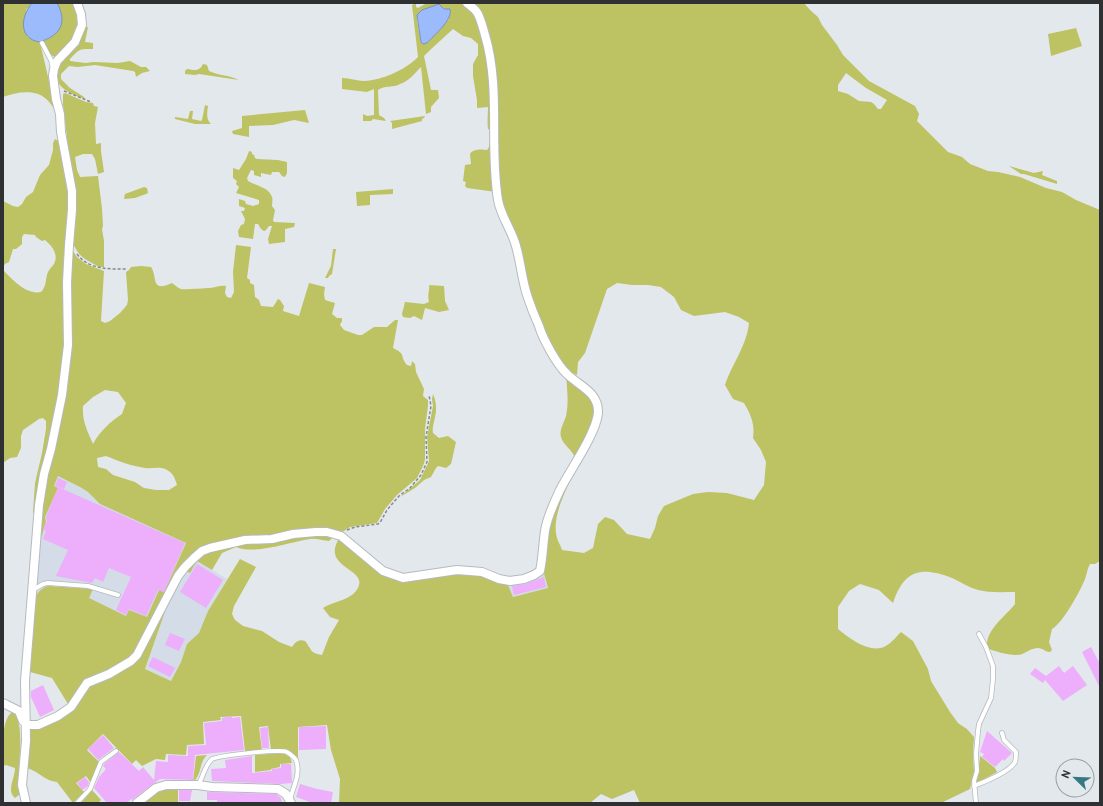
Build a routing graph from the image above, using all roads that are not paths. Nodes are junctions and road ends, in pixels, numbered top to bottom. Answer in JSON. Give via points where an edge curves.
{"nodes":[{"id":1,"x":77,"y":3,"type":"edge"},
{"id":2,"x":468,"y":3,"type":"edge"},
{"id":3,"x":42,"y":43,"type":"dead end"},
{"id":4,"x":54,"y":69,"type":"junction"},
{"id":5,"x":33,"y":590,"type":"junction"},
{"id":6,"x":118,"y":595,"type":"dead end"},
{"id":7,"x":979,"y":634,"type":"dead end"},
{"id":8,"x":7,"y":706,"type":"edge"},
{"id":9,"x":26,"y":725,"type":"junction"},
{"id":10,"x":1002,"y":733,"type":"dead end"},
{"id":11,"x":116,"y":751,"type":"dead end"},
{"id":12,"x":22,"y":785,"type":"junction"},
{"id":13,"x":198,"y":785,"type":"junction"},
{"id":14,"x":974,"y":786,"type":"junction"},
{"id":15,"x":290,"y":802,"type":"edge"},
{"id":16,"x":26,"y":803,"type":"edge"},
{"id":17,"x":77,"y":803,"type":"edge"},
{"id":18,"x":137,"y":803,"type":"edge"},
{"id":19,"x":976,"y":803,"type":"edge"}],
"edges":[{"from":1,"to":4,"type":"street","via":[[82,25],[75,42],[57,61]]},
{"from":2,"to":9,"type":"street","via":[[478,14],[488,46],[495,106],[494,165],[498,201],[516,246],[528,298],[542,338],[566,373],[591,392],[597,402],[598,413],[594,429],[551,511],[545,531],[540,571],[524,579],[510,581],[482,572],[457,570],[403,578],[383,571],[341,536],[327,532],[306,532],[272,539],[245,540],[210,548],[202,551],[175,580],[137,655],[131,661],[87,683],[74,703],[58,716],[38,725]]},
{"from":3,"to":4,"type":"lane"},
{"from":4,"to":5,"type":"street","via":[[54,85],[72,191],[67,282],[68,345],[66,370],[41,490]]},
{"from":5,"to":6,"type":"lane","via":[[48,583],[88,586]]},
{"from":5,"to":9,"type":"street","via":[[25,681]]},
{"from":7,"to":14,"type":"lane","via":[[993,666],[993,679],[991,698],[979,724]]},
{"from":8,"to":12,"type":"street","via":[[19,711],[23,720]]},
{"from":9,"to":12,"type":"street"},
{"from":10,"to":14,"type":"lane","via":[[1004,740],[1016,752],[1015,761],[987,782]]},
{"from":11,"to":17,"type":"lane","via":[[101,762],[90,788]]},
{"from":12,"to":16,"type":"street"},
{"from":13,"to":15,"type":"street","via":[[278,789],[286,794]]},
{"from":13,"to":15,"type":"lane","via":[[212,759],[282,751],[295,758],[296,763],[296,784]]},
{"from":13,"to":18,"type":"street","via":[[161,786]]},
{"from":14,"to":19,"type":"lane"}]}
